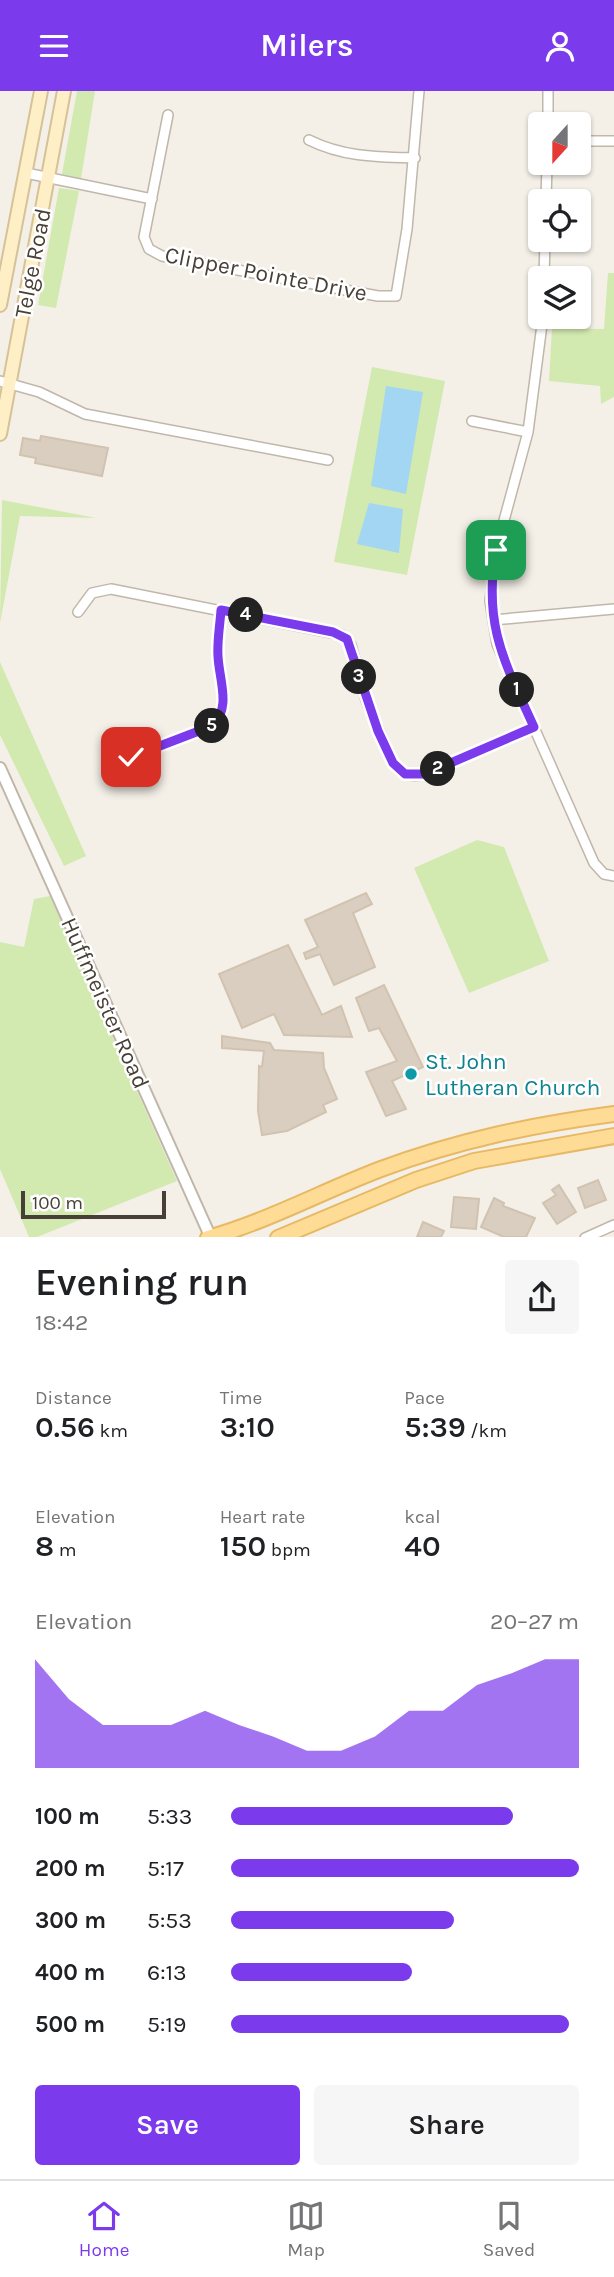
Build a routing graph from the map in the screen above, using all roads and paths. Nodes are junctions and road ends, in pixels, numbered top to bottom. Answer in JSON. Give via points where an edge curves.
{"nodes":[{"id":1,"x":41,"y":91,"type":"edge"},
{"id":2,"x":64,"y":91,"type":"edge"},
{"id":3,"x":419,"y":91,"type":"edge"},
{"id":4,"x":548,"y":91,"type":"edge"},
{"id":5,"x":548,"y":112,"type":"edge"},
{"id":6,"x":168,"y":115,"type":"dead end"},
{"id":7,"x":309,"y":140,"type":"dead end"},
{"id":8,"x":592,"y":141,"type":"edge"},
{"id":9,"x":614,"y":141,"type":"edge"},
{"id":10,"x":415,"y":159,"type":"junction"},
{"id":11,"x":26,"y":173,"type":"junction"},
{"id":12,"x":49,"y":178,"type":"junction"},
{"id":13,"x":152,"y":199,"type":"junction"},
{"id":14,"x":0,"y":305,"type":"edge"},
{"id":15,"x":541,"y":329,"type":"edge"},
{"id":16,"x":5,"y":382,"type":"edge"},
{"id":17,"x":472,"y":421,"type":"dead end"},
{"id":18,"x":528,"y":432,"type":"junction"},
{"id":19,"x":0,"y":434,"type":"edge"},
{"id":20,"x":328,"y":460,"type":"dead end"},
{"id":21,"x":614,"y":609,"type":"edge"},
{"id":22,"x":221,"y":610,"type":"junction"},
{"id":23,"x":78,"y":611,"type":"dead end"},
{"id":24,"x":493,"y":619,"type":"junction"},
{"id":25,"x":534,"y":727,"type":"junction"},
{"id":26,"x":131,"y":757,"type":"dead end"},
{"id":27,"x":0,"y":768,"type":"edge"},
{"id":28,"x":614,"y":876,"type":"edge"},
{"id":29,"x":607,"y":1115,"type":"edge"},
{"id":30,"x":608,"y":1137,"type":"edge"},
{"id":31,"x":470,"y":1139,"type":"junction"},
{"id":32,"x":474,"y":1161,"type":"junction"},
{"id":33,"x":614,"y":1225,"type":"edge"},
{"id":34,"x":210,"y":1237,"type":"edge"},
{"id":35,"x":278,"y":1237,"type":"edge"},
{"id":36,"x":585,"y":1237,"type":"edge"}],
"edges":[{"from":1,"to":11,"type":"main road","name":"Telge Road"},
{"from":2,"to":12,"type":"main road","name":"Telge Road"},
{"from":3,"to":10,"type":"street"},
{"from":4,"to":5,"type":"street"},
{"from":6,"to":13,"type":"street"},
{"from":7,"to":10,"type":"street","via":[[356,156]]},
{"from":8,"to":9,"type":"street"},
{"from":10,"to":13,"type":"street","name":"Clipper Pointe Drive","via":[[397,296],[162,255],[149,249],[144,237]]},
{"from":11,"to":12,"type":"street"},
{"from":11,"to":14,"type":"main road","name":"Telge Road"},
{"from":12,"to":13,"type":"street"},
{"from":12,"to":16,"type":"main road","name":"Telge Road"},
{"from":15,"to":18,"type":"street"},
{"from":16,"to":19,"type":"main road","name":"Telge Road"},
{"from":16,"to":20,"type":"street","via":[[85,414]]},
{"from":17,"to":18,"type":"street"},
{"from":18,"to":24,"type":"street","via":[[490,582]]},
{"from":21,"to":24,"type":"street"},
{"from":22,"to":23,"type":"street","via":[[111,589],[92,593]]},
{"from":22,"to":25,"type":"street","via":[[333,632],[347,639],[378,731],[393,763],[405,774],[425,774]]},
{"from":22,"to":26,"type":"street","via":[[220,719]]},
{"from":24,"to":25,"type":"street","via":[[498,644]]},
{"from":25,"to":28,"type":"street","via":[[594,863],[604,874]]},
{"from":27,"to":34,"type":"street","name":"Huffmeister Road"},
{"from":29,"to":30,"type":"main road"},
{"from":29,"to":31,"type":"main road"},
{"from":30,"to":32,"type":"main road"},
{"from":31,"to":32,"type":"main road"},
{"from":31,"to":34,"type":"main road"},
{"from":32,"to":35,"type":"main road"},
{"from":33,"to":36,"type":"street"}]}
